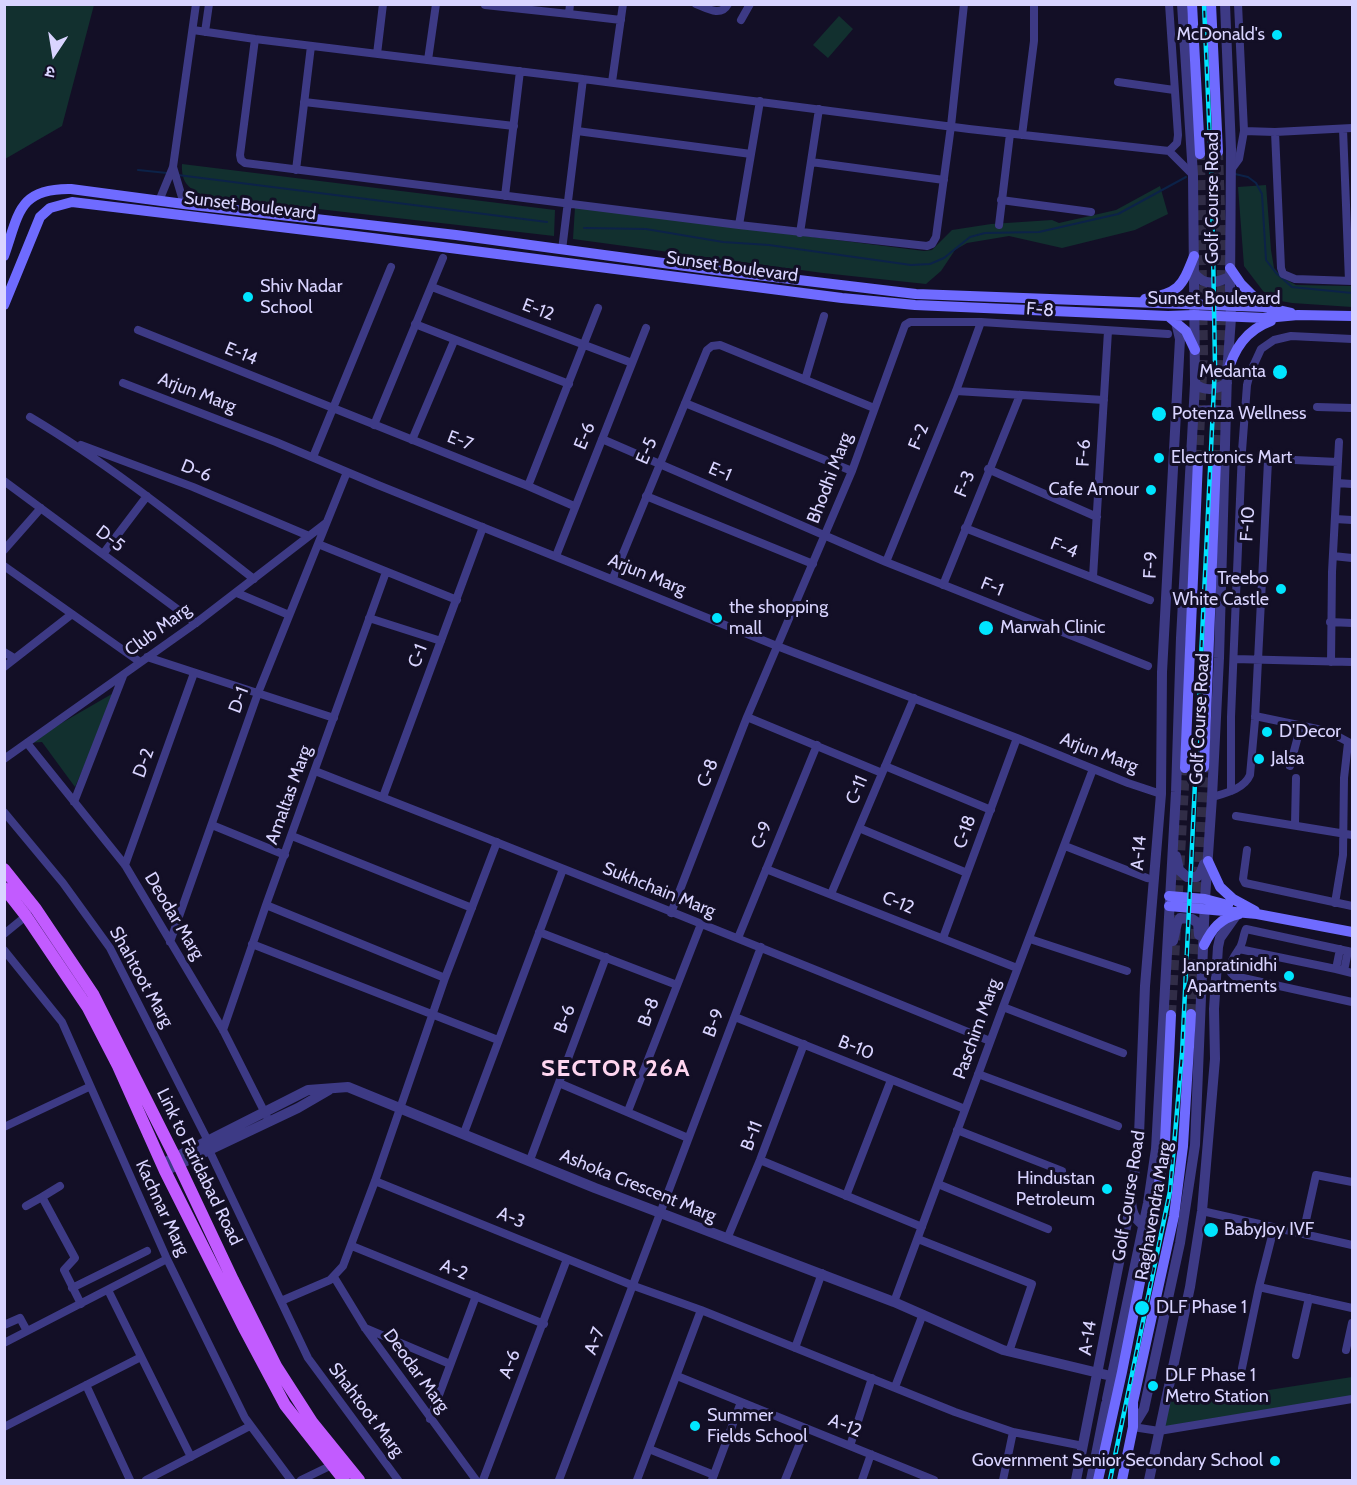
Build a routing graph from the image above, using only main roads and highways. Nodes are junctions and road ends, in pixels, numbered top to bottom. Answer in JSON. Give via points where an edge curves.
{"nodes":[{"id":1,"x":1192,"y":4,"type":"edge"},
{"id":2,"x":1211,"y":4,"type":"edge"},
{"id":3,"x":1218,"y":152,"type":"tunnel mouth"},
{"id":4,"x":1200,"y":154,"type":"tunnel mouth"},
{"id":5,"x":39,"y":193,"type":"junction"},
{"id":6,"x":50,"y":208,"type":"junction"},
{"id":7,"x":534,"y":246,"type":"junction"},
{"id":8,"x":4,"y":256,"type":"edge"},
{"id":9,"x":1194,"y":256,"type":"road end"},
{"id":10,"x":532,"y":259,"type":"junction"},
{"id":11,"x":715,"y":270,"type":"junction"},
{"id":12,"x":1230,"y":273,"type":"road end"},
{"id":13,"x":713,"y":282,"type":"junction"},
{"id":14,"x":994,"y":296,"type":"junction"},
{"id":15,"x":1127,"y":303,"type":"junction"},
{"id":16,"x":4,"y":305,"type":"edge"},
{"id":17,"x":1264,"y":307,"type":"junction"},
{"id":18,"x":993,"y":309,"type":"junction"},
{"id":19,"x":1194,"y":310,"type":"junction"},
{"id":20,"x":1231,"y":312,"type":"junction"},
{"id":21,"x":1298,"y":315,"type":"junction"},
{"id":22,"x":1353,"y":316,"type":"edge"},
{"id":23,"x":1172,"y":319,"type":"junction"},
{"id":24,"x":1195,"y":350,"type":"road end"},
{"id":25,"x":1227,"y":379,"type":"road end"},
{"id":26,"x":1198,"y":460,"type":"tunnel mouth"},
{"id":27,"x":1216,"y":460,"type":"tunnel mouth"},
{"id":28,"x":1204,"y":766,"type":"tunnel mouth"},
{"id":29,"x":1185,"y":768,"type":"tunnel mouth"},
{"id":30,"x":1208,"y":861,"type":"road end"},
{"id":31,"x":4,"y":869,"type":"edge"},
{"id":32,"x":4,"y":888,"type":"edge"},
{"id":33,"x":1169,"y":901,"type":"road end"},
{"id":34,"x":1257,"y":914,"type":"junction"},
{"id":35,"x":1353,"y":932,"type":"edge"},
{"id":36,"x":1204,"y":945,"type":"road end"},
{"id":37,"x":1191,"y":1014,"type":"tunnel mouth"},
{"id":38,"x":1171,"y":1015,"type":"tunnel mouth"},
{"id":39,"x":344,"y":1480,"type":"edge"},
{"id":40,"x":359,"y":1480,"type":"edge"},
{"id":41,"x":1098,"y":1480,"type":"edge"},
{"id":42,"x":1122,"y":1480,"type":"edge"}],
"edges":[{"from":1,"to":4,"type":"main road"},
{"from":2,"to":3,"type":"main road"},
{"from":5,"to":6,"type":"main road"},
{"from":5,"to":7,"type":"main road","name":"Sunset Boulevard","via":[[71,189]]},
{"from":5,"to":8,"type":"main road","via":[[21,208]]},
{"from":6,"to":10,"type":"main road","name":"Sunset Boulevard","via":[[64,202],[80,203]]},
{"from":6,"to":16,"type":"main road","via":[[40,217]]},
{"from":7,"to":10,"type":"main road"},
{"from":7,"to":11,"type":"main road","name":"Sunset Boulevard"},
{"from":9,"to":15,"type":"main road","via":[[1177,289],[1167,295]]},
{"from":10,"to":13,"type":"main road","name":"Sunset Boulevard"},
{"from":11,"to":13,"type":"main road"},
{"from":11,"to":14,"type":"main road","name":"Sunset Boulevard","via":[[916,294]]},
{"from":12,"to":17,"type":"main road"},
{"from":13,"to":18,"type":"main road","name":"Sunset Boulevard","via":[[842,298]]},
{"from":14,"to":15,"type":"main road","name":"Sunset Boulevard"},
{"from":14,"to":18,"type":"main road"},
{"from":15,"to":19,"type":"main road","name":"Sunset Boulevard"},
{"from":17,"to":20,"type":"main road","name":"Sunset Boulevard"},
{"from":17,"to":21,"type":"main road","name":"Sunset Boulevard"},
{"from":18,"to":23,"type":"main road","name":"Sunset Boulevard"},
{"from":19,"to":20,"type":"main road","name":"Sunset Boulevard"},
{"from":19,"to":23,"type":"main road","name":"Sunset Boulevard"},
{"from":20,"to":21,"type":"main road","name":"Sunset Boulevard","via":[[1266,318]]},
{"from":21,"to":22,"type":"main road"},
{"from":21,"to":25,"type":"main road","via":[[1260,325],[1245,336],[1235,352]]},
{"from":23,"to":24,"type":"main road","via":[[1186,331]]},
{"from":26,"to":29,"type":"main road"},
{"from":27,"to":28,"type":"main road"},
{"from":30,"to":34,"type":"main road","via":[[1220,887]]},
{"from":31,"to":40,"type":"main road","name":"Link to Faridabad Road","via":[[93,994],[276,1366],[312,1422]]},
{"from":32,"to":39,"type":"main road","name":"Link to Faridabad Road","via":[[88,1008],[163,1168],[285,1405]]},
{"from":33,"to":34,"type":"main road"},
{"from":34,"to":35,"type":"main road"},
{"from":34,"to":36,"type":"main road","via":[[1228,917],[1213,927]]},
{"from":37,"to":42,"type":"main road","name":"Raghavendra Marg","via":[[1183,1146],[1174,1216],[1132,1402],[1133,1427]]},
{"from":38,"to":41,"type":"main road","name":"Raghavendra Marg","via":[[1165,1142],[1155,1207]]}]}
